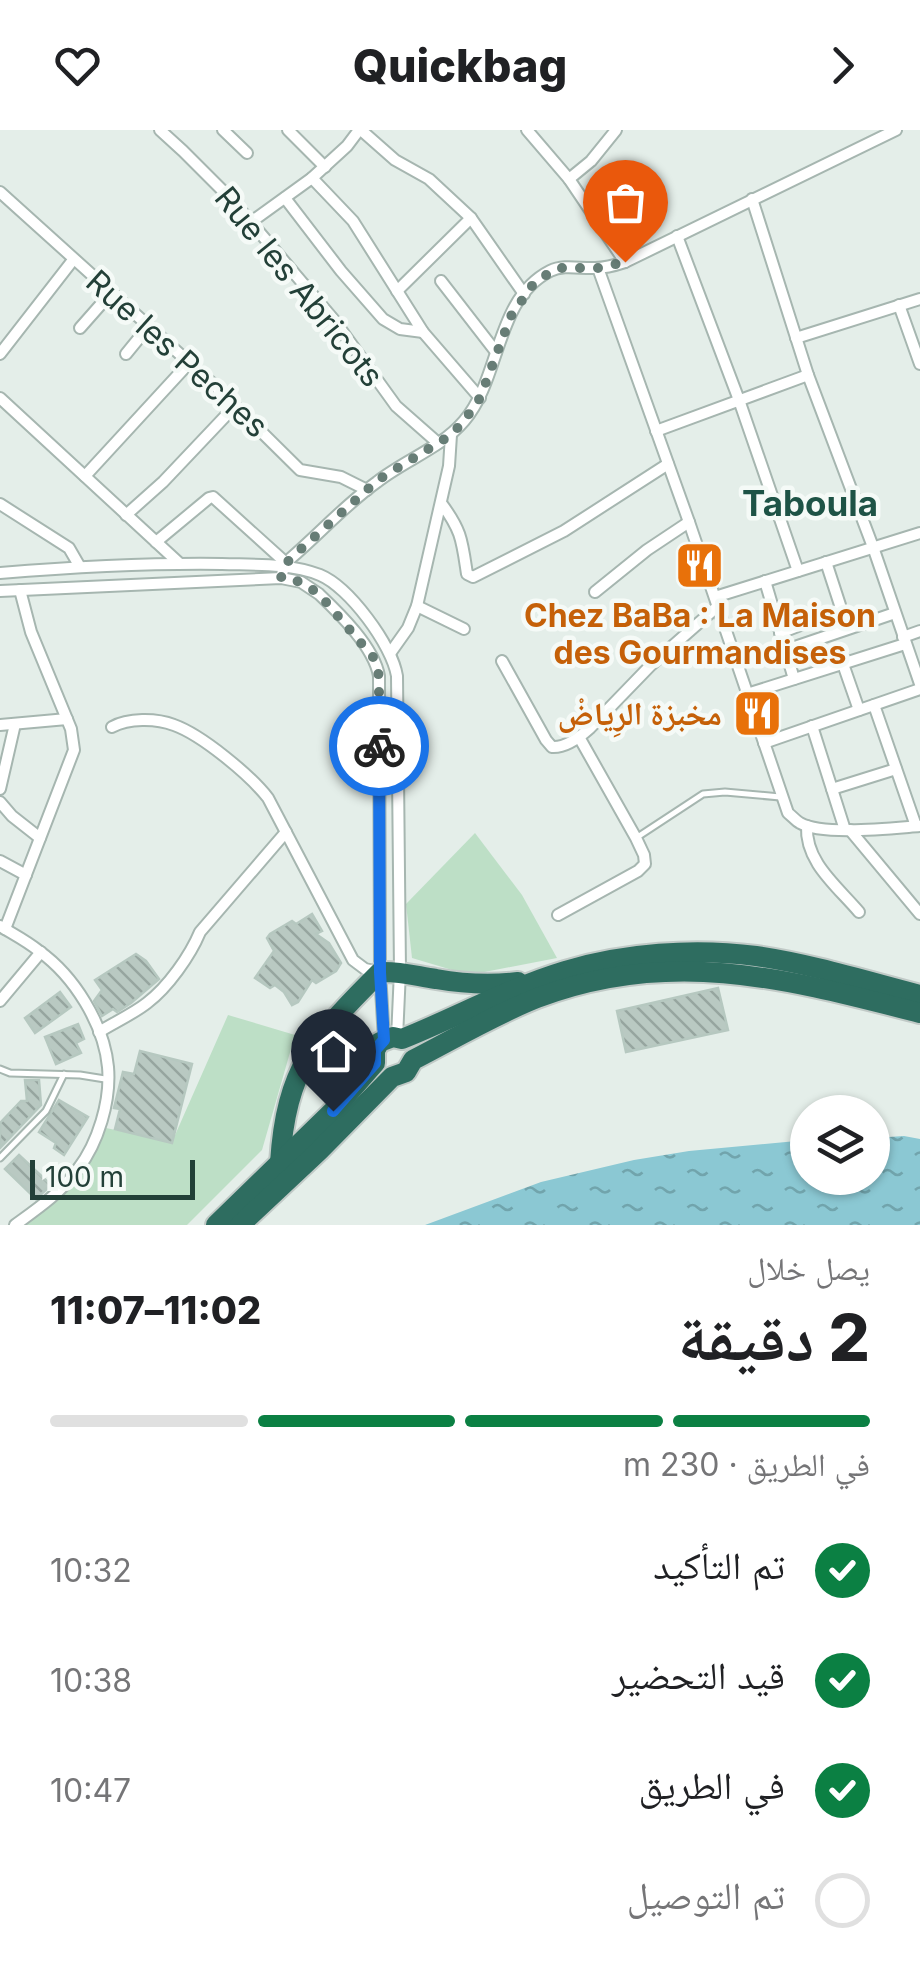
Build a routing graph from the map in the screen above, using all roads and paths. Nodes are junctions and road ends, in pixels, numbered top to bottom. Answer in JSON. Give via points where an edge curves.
{"nodes":[{"id":1,"x":160,"y":130,"type":"edge"},
{"id":2,"x":223,"y":130,"type":"edge"},
{"id":3,"x":288,"y":130,"type":"edge"},
{"id":4,"x":360,"y":130,"type":"edge"},
{"id":5,"x":527,"y":130,"type":"edge"},
{"id":6,"x":616,"y":130,"type":"edge"},
{"id":7,"x":896,"y":130,"type":"edge"},
{"id":8,"x":247,"y":153,"type":"dead end"},
{"id":9,"x":326,"y":166,"type":"junction"},
{"id":10,"x":312,"y":178,"type":"junction"},
{"id":11,"x":569,"y":178,"type":"junction"},
{"id":12,"x":0,"y":192,"type":"edge"},
{"id":13,"x":285,"y":198,"type":"junction"},
{"id":14,"x":752,"y":199,"type":"junction"},
{"id":15,"x":470,"y":218,"type":"junction"},
{"id":16,"x":251,"y":222,"type":"junction"},
{"id":17,"x":677,"y":236,"type":"junction"},
{"id":18,"x":73,"y":260,"type":"junction"},
{"id":19,"x":625,"y":262,"type":"junction"},
{"id":20,"x":598,"y":268,"type":"junction"},
{"id":21,"x":441,"y":281,"type":"dead end"},
{"id":22,"x":397,"y":291,"type":"junction"},
{"id":23,"x":110,"y":294,"type":"junction"},
{"id":24,"x":524,"y":294,"type":"junction"},
{"id":25,"x":920,"y":299,"type":"edge"},
{"id":26,"x":899,"y":305,"type":"junction"},
{"id":27,"x":148,"y":327,"type":"junction"},
{"id":28,"x":80,"y":328,"type":"dead end"},
{"id":29,"x":424,"y":332,"type":"junction"},
{"id":30,"x":796,"y":338,"type":"junction"},
{"id":31,"x":496,"y":352,"type":"junction"},
{"id":32,"x":0,"y":354,"type":"edge"},
{"id":33,"x":126,"y":354,"type":"dead end"},
{"id":34,"x":189,"y":363,"type":"junction"},
{"id":35,"x":920,"y":364,"type":"edge"},
{"id":36,"x":808,"y":375,"type":"junction"},
{"id":37,"x":0,"y":398,"type":"edge"},
{"id":38,"x":480,"y":398,"type":"junction"},
{"id":39,"x":739,"y":400,"type":"junction"},
{"id":40,"x":236,"y":406,"type":"junction"},
{"id":41,"x":656,"y":431,"type":"junction"},
{"id":42,"x":451,"y":435,"type":"junction"},
{"id":43,"x":438,"y":443,"type":"junction"},
{"id":44,"x":668,"y":464,"type":"junction"},
{"id":45,"x":85,"y":476,"type":"junction"},
{"id":46,"x":367,"y":490,"type":"junction"},
{"id":47,"x":441,"y":503,"type":"junction"},
{"id":48,"x":0,"y":504,"type":"edge"},
{"id":49,"x":126,"y":514,"type":"junction"},
{"id":50,"x":690,"y":522,"type":"junction"},
{"id":51,"x":920,"y":533,"type":"edge"},
{"id":52,"x":156,"y":542,"type":"junction"},
{"id":53,"x":873,"y":547,"type":"junction"},
{"id":54,"x":826,"y":562,"type":"junction"},
{"id":55,"x":180,"y":564,"type":"junction"},
{"id":56,"x":80,"y":567,"type":"junction"},
{"id":57,"x":284,"y":569,"type":"junction"},
{"id":58,"x":798,"y":570,"type":"junction"},
{"id":59,"x":0,"y":573,"type":"edge"},
{"id":60,"x":765,"y":581,"type":"junction"},
{"id":61,"x":20,"y":590,"type":"junction"},
{"id":62,"x":0,"y":591,"type":"edge"},
{"id":63,"x":595,"y":592,"type":"dead end"},
{"id":64,"x":717,"y":601,"type":"junction"},
{"id":65,"x":417,"y":606,"type":"junction"},
{"id":66,"x":895,"y":613,"type":"junction"},
{"id":67,"x":464,"y":628,"type":"dead end"},
{"id":68,"x":920,"y":632,"type":"edge"},
{"id":69,"x":780,"y":633,"type":"junction"},
{"id":70,"x":904,"y":641,"type":"junction"},
{"id":71,"x":786,"y":650,"type":"junction"},
{"id":72,"x":391,"y":652,"type":"junction"},
{"id":73,"x":502,"y":660,"type":"dead end"},
{"id":74,"x":844,"y":664,"type":"junction"},
{"id":75,"x":794,"y":679,"type":"junction"},
{"id":76,"x":920,"y":687,"type":"edge"},
{"id":77,"x":747,"y":694,"type":"junction"},
{"id":78,"x":874,"y":705,"type":"junction"},
{"id":79,"x":859,"y":710,"type":"junction"},
{"id":80,"x":67,"y":718,"type":"junction"},
{"id":81,"x":15,"y":724,"type":"junction"},
{"id":82,"x":0,"y":726,"type":"edge"},
{"id":83,"x":812,"y":726,"type":"junction"},
{"id":84,"x":112,"y":727,"type":"dead end"},
{"id":85,"x":579,"y":737,"type":"junction"},
{"id":86,"x":764,"y":743,"type":"junction"},
{"id":87,"x":896,"y":769,"type":"junction"},
{"id":88,"x":0,"y":789,"type":"edge"},
{"id":89,"x":832,"y":790,"type":"junction"},
{"id":90,"x":0,"y":802,"type":"edge"},
{"id":91,"x":784,"y":802,"type":"junction"},
{"id":92,"x":807,"y":826,"type":"junction"},
{"id":93,"x":918,"y":826,"type":"edge"},
{"id":94,"x":847,"y":830,"type":"junction"},
{"id":95,"x":286,"y":832,"type":"junction"},
{"id":96,"x":40,"y":838,"type":"junction"},
{"id":97,"x":636,"y":838,"type":"junction"},
{"id":98,"x":0,"y":861,"type":"edge"},
{"id":99,"x":26,"y":875,"type":"junction"},
{"id":100,"x":859,"y":912,"type":"dead end"},
{"id":101,"x":920,"y":914,"type":"edge"},
{"id":102,"x":558,"y":915,"type":"dead end"},
{"id":103,"x":2,"y":928,"type":"edge"},
{"id":104,"x":41,"y":952,"type":"junction"},
{"id":105,"x":390,"y":971,"type":"junction"},
{"id":106,"x":538,"y":980,"type":"junction"},
{"id":107,"x":920,"y":995,"type":"edge"},
{"id":108,"x":0,"y":1001,"type":"edge"},
{"id":109,"x":920,"y":1014,"type":"edge"},
{"id":110,"x":99,"y":1032,"type":"junction"},
{"id":111,"x":394,"y":1039,"type":"junction"},
{"id":112,"x":413,"y":1060,"type":"junction"},
{"id":113,"x":0,"y":1069,"type":"edge"},
{"id":114,"x":383,"y":1070,"type":"junction"},
{"id":115,"x":64,"y":1074,"type":"junction"},
{"id":116,"x":108,"y":1080,"type":"junction"},
{"id":117,"x":0,"y":1158,"type":"edge"},
{"id":118,"x":280,"y":1163,"type":"junction"},
{"id":119,"x":14,"y":1225,"type":"edge"},
{"id":120,"x":216,"y":1225,"type":"edge"},
{"id":121,"x":240,"y":1225,"type":"edge"}],
"edges":[{"from":1,"to":16,"type":"street","name":"Rue les Abricots"},
{"from":2,"to":8,"type":"street"},
{"from":3,"to":9,"type":"street"},
{"from":4,"to":9,"type":"street"},
{"from":4,"to":15,"type":"street"},
{"from":5,"to":11,"type":"street"},
{"from":6,"to":11,"type":"street"},
{"from":7,"to":14,"type":"street"},
{"from":9,"to":10,"type":"street"},
{"from":10,"to":13,"type":"street"},
{"from":10,"to":22,"type":"street","via":[[353,221]]},
{"from":11,"to":19,"type":"street"},
{"from":12,"to":18,"type":"street","name":"Rue les Peches"},
{"from":13,"to":16,"type":"street"},
{"from":13,"to":29,"type":"street","via":[[378,315],[400,329]]},
{"from":14,"to":17,"type":"street"},
{"from":14,"to":30,"type":"street"},
{"from":15,"to":22,"type":"street"},
{"from":15,"to":24,"type":"street"},
{"from":16,"to":43,"type":"street","name":"Rue les Abricots","via":[[396,406]]},
{"from":17,"to":19,"type":"street"},
{"from":17,"to":39,"type":"street"},
{"from":18,"to":23,"type":"street","name":"Rue les Peches"},
{"from":18,"to":32,"type":"street"},
{"from":19,"to":20,"type":"street"},
{"from":20,"to":24,"type":"street","via":[[557,268]]},
{"from":20,"to":41,"type":"street"},
{"from":21,"to":31,"type":"street"},
{"from":22,"to":29,"type":"street"},
{"from":23,"to":27,"type":"street","name":"Rue les Peches"},
{"from":23,"to":28,"type":"street"},
{"from":24,"to":31,"type":"street"},
{"from":25,"to":26,"type":"street"},
{"from":26,"to":30,"type":"street"},
{"from":26,"to":35,"type":"street"},
{"from":27,"to":33,"type":"street"},
{"from":27,"to":34,"type":"street","name":"Rue les Peches"},
{"from":29,"to":38,"type":"street"},
{"from":30,"to":36,"type":"street"},
{"from":31,"to":38,"type":"street"},
{"from":34,"to":40,"type":"street","name":"Rue les Peches"},
{"from":34,"to":45,"type":"street"},
{"from":36,"to":39,"type":"street"},
{"from":36,"to":53,"type":"street"},
{"from":37,"to":45,"type":"street"},
{"from":38,"to":42,"type":"street"},
{"from":39,"to":41,"type":"street"},
{"from":39,"to":58,"type":"street"},
{"from":40,"to":46,"type":"street","name":"Rue les Peches","via":[[300,470],[341,477]]},
{"from":40,"to":49,"type":"street"},
{"from":41,"to":44,"type":"street"},
{"from":42,"to":43,"type":"street"},
{"from":42,"to":47,"type":"street"},
{"from":43,"to":46,"type":"street"},
{"from":44,"to":47,"type":"street","via":[[564,532],[471,578],[462,538]]},
{"from":44,"to":50,"type":"street"},
{"from":45,"to":49,"type":"street"},
{"from":46,"to":57,"type":"street"},
{"from":47,"to":65,"type":"street"},
{"from":48,"to":56,"type":"street","via":[[69,548]]},
{"from":49,"to":52,"type":"street"},
{"from":50,"to":63,"type":"street"},
{"from":50,"to":64,"type":"street"},
{"from":51,"to":53,"type":"street"},
{"from":52,"to":55,"type":"street"},
{"from":52,"to":57,"type":"street","via":[[213,497]]},
{"from":53,"to":54,"type":"street"},
{"from":53,"to":66,"type":"street"},
{"from":54,"to":58,"type":"street"},
{"from":54,"to":69,"type":"street","via":[[839,610]]},
{"from":55,"to":56,"type":"street"},
{"from":55,"to":57,"type":"street"},
{"from":56,"to":59,"type":"street"},
{"from":57,"to":61,"type":"street"},
{"from":57,"to":72,"type":"street","via":[[318,574],[337,586]]},
{"from":57,"to":105,"type":"street","via":[[319,594],[377,666]]},
{"from":58,"to":60,"type":"street"},
{"from":60,"to":64,"type":"street"},
{"from":60,"to":69,"type":"street"},
{"from":61,"to":62,"type":"street"},
{"from":61,"to":80,"type":"street"},
{"from":64,"to":77,"type":"street"},
{"from":64,"to":85,"type":"street"},
{"from":65,"to":67,"type":"street"},
{"from":65,"to":72,"type":"street"},
{"from":66,"to":70,"type":"street"},
{"from":66,"to":71,"type":"street"},
{"from":68,"to":70,"type":"street"},
{"from":69,"to":71,"type":"street"},
{"from":70,"to":74,"type":"street"},
{"from":70,"to":76,"type":"street"},
{"from":71,"to":75,"type":"street"},
{"from":72,"to":105,"type":"street","via":[[397,676]]},
{"from":73,"to":85,"type":"street","via":[[549,744],[555,748]]},
{"from":74,"to":75,"type":"street"},
{"from":74,"to":79,"type":"street"},
{"from":75,"to":77,"type":"street"},
{"from":76,"to":78,"type":"street"},
{"from":77,"to":86,"type":"street"},
{"from":78,"to":79,"type":"street"},
{"from":78,"to":87,"type":"street"},
{"from":79,"to":83,"type":"street"},
{"from":80,"to":81,"type":"street"},
{"from":80,"to":96,"type":"street","via":[[74,750]]},
{"from":81,"to":82,"type":"street"},
{"from":81,"to":88,"type":"street"},
{"from":83,"to":86,"type":"street"},
{"from":83,"to":89,"type":"street"},
{"from":84,"to":95,"type":"street","via":[[139,721],[185,730],[256,783]]},
{"from":85,"to":97,"type":"street"},
{"from":86,"to":91,"type":"street"},
{"from":87,"to":89,"type":"street"},
{"from":87,"to":93,"type":"street"},
{"from":89,"to":94,"type":"street"},
{"from":90,"to":96,"type":"street"},
{"from":91,"to":92,"type":"street"},
{"from":91,"to":97,"type":"lane","via":[[703,794]]},
{"from":92,"to":94,"type":"street"},
{"from":92,"to":100,"type":"street","via":[[815,862]]},
{"from":93,"to":94,"type":"street"},
{"from":94,"to":101,"type":"street"},
{"from":95,"to":105,"type":"street","via":[[353,960],[365,970]]},
{"from":95,"to":110,"type":"street","via":[[150,1002]]},
{"from":96,"to":99,"type":"street"},
{"from":97,"to":102,"type":"street","via":[[643,867]]},
{"from":98,"to":99,"type":"street"},
{"from":99,"to":103,"type":"street"},
{"from":103,"to":104,"type":"street"},
{"from":104,"to":108,"type":"street"},
{"from":104,"to":110,"type":"street","via":[[78,991]]},
{"from":105,"to":106,"type":"highway","via":[[466,983]]},
{"from":105,"to":111,"type":"street"},
{"from":105,"to":111,"type":"street"},
{"from":105,"to":118,"type":"highway","via":[[330,1023],[305,1059],[287,1107]]},
{"from":106,"to":107,"type":"highway","via":[[609,961],[716,952],[786,961]]},
{"from":106,"to":111,"type":"highway"},
{"from":109,"to":112,"type":"highway","via":[[786,980],[716,971],[644,972],[538,998]]},
{"from":110,"to":116,"type":"street"},
{"from":111,"to":112,"type":"highway","via":[[410,1046]]},
{"from":111,"to":114,"type":"highway","via":[[375,1050]]},
{"from":112,"to":114,"type":"highway","via":[[406,1072]]},
{"from":113,"to":115,"type":"lane"},
{"from":114,"to":118,"type":"highway"},
{"from":114,"to":121,"type":"highway","via":[[319,1151]]},
{"from":115,"to":116,"type":"lane"},
{"from":115,"to":117,"type":"lane","via":[[46,1110]]},
{"from":116,"to":119,"type":"street","via":[[95,1139],[80,1168]]},
{"from":118,"to":120,"type":"highway"}]}
